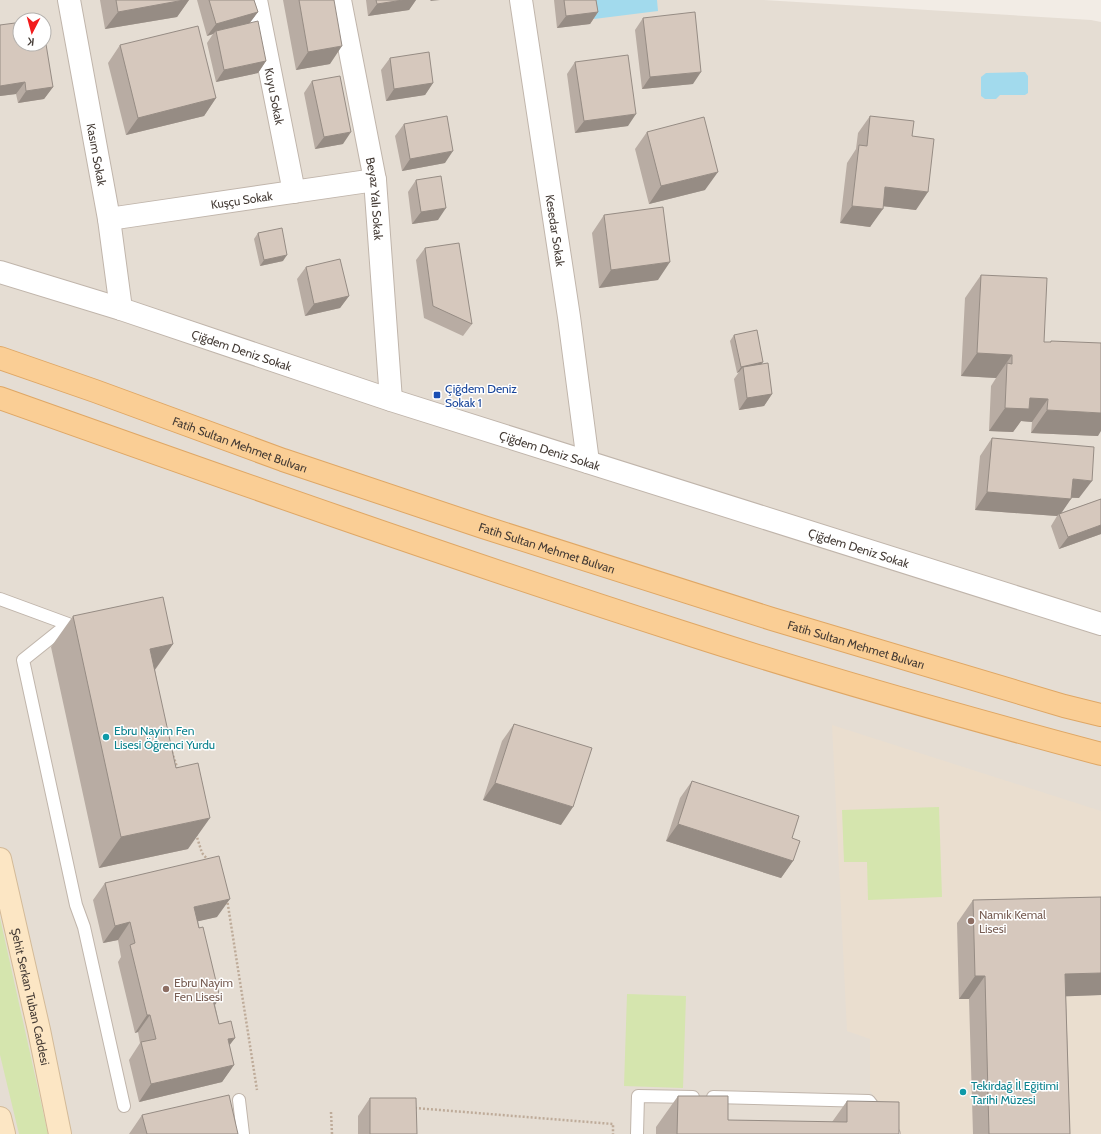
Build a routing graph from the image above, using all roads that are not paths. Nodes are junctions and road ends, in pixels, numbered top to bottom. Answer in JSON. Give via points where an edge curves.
{"nodes":[{"id":1,"x":70,"y":0,"type":"edge"},
{"id":2,"x":256,"y":0,"type":"edge"},
{"id":3,"x":340,"y":0,"type":"edge"},
{"id":4,"x":521,"y":0,"type":"edge"},
{"id":5,"x":375,"y":180,"type":"junction"},
{"id":6,"x":294,"y":192,"type":"junction"},
{"id":7,"x":109,"y":219,"type":"junction"},
{"id":8,"x":0,"y":272,"type":"edge"},
{"id":9,"x":121,"y":309,"type":"junction"},
{"id":10,"x":0,"y":358,"type":"edge"},
{"id":11,"x":0,"y":398,"type":"edge"},
{"id":12,"x":391,"y":400,"type":"junction"},
{"id":13,"x":588,"y":462,"type":"junction"},
{"id":14,"x":0,"y":599,"type":"edge"},
{"id":15,"x":1101,"y":624,"type":"edge"},
{"id":16,"x":1101,"y":715,"type":"edge"},
{"id":17,"x":1101,"y":754,"type":"edge"},
{"id":18,"x":0,"y":859,"type":"edge"},
{"id":19,"x":239,"y":1100,"type":"dead end"},
{"id":20,"x":124,"y":1106,"type":"dead end"},
{"id":21,"x":0,"y":1118,"type":"edge"},
{"id":22,"x":4,"y":1134,"type":"edge"},
{"id":23,"x":60,"y":1134,"type":"edge"},
{"id":24,"x":243,"y":1134,"type":"edge"},
{"id":25,"x":637,"y":1134,"type":"edge"},
{"id":26,"x":894,"y":1134,"type":"edge"}],
"edges":[{"from":1,"to":7,"type":"street","name":"Kasım Sokak"},
{"from":2,"to":6,"type":"street","name":"Kuyu Sokak"},
{"from":3,"to":5,"type":"street","name":"Beyaz Yalı Sokak"},
{"from":4,"to":13,"type":"street","name":"Kesedar Sokak"},
{"from":5,"to":6,"type":"street","name":"Kuşçu Sokak"},
{"from":5,"to":12,"type":"street","name":"Beyaz Yalı Sokak"},
{"from":6,"to":7,"type":"street","name":"Kuşçu Sokak"},
{"from":7,"to":9,"type":"street","name":"Kasım Sokak"},
{"from":8,"to":9,"type":"street","name":"Çiğdem Deniz Sokak"},
{"from":9,"to":12,"type":"street","name":"Çiğdem Deniz Sokak"},
{"from":10,"to":16,"type":"main road","name":"Fatih Sultan Mehmet Bulvarı","via":[[283,460],[490,529],[772,620]]},
{"from":11,"to":17,"type":"main road","via":[[301,506],[686,634],[840,681]]},
{"from":12,"to":13,"type":"street","name":"Çiğdem Deniz Sokak"},
{"from":13,"to":15,"type":"street","name":"Çiğdem Deniz Sokak"},
{"from":14,"to":20,"type":"lane","via":[[68,624],[23,660],[76,905],[84,927]]},
{"from":18,"to":23,"type":"main road","name":"Şehit Serkan Tuban Caddesi"},
{"from":19,"to":24,"type":"lane"},
{"from":21,"to":22,"type":"main road"},
{"from":25,"to":26,"type":"lane","via":[[638,1096],[869,1101]]}]}
